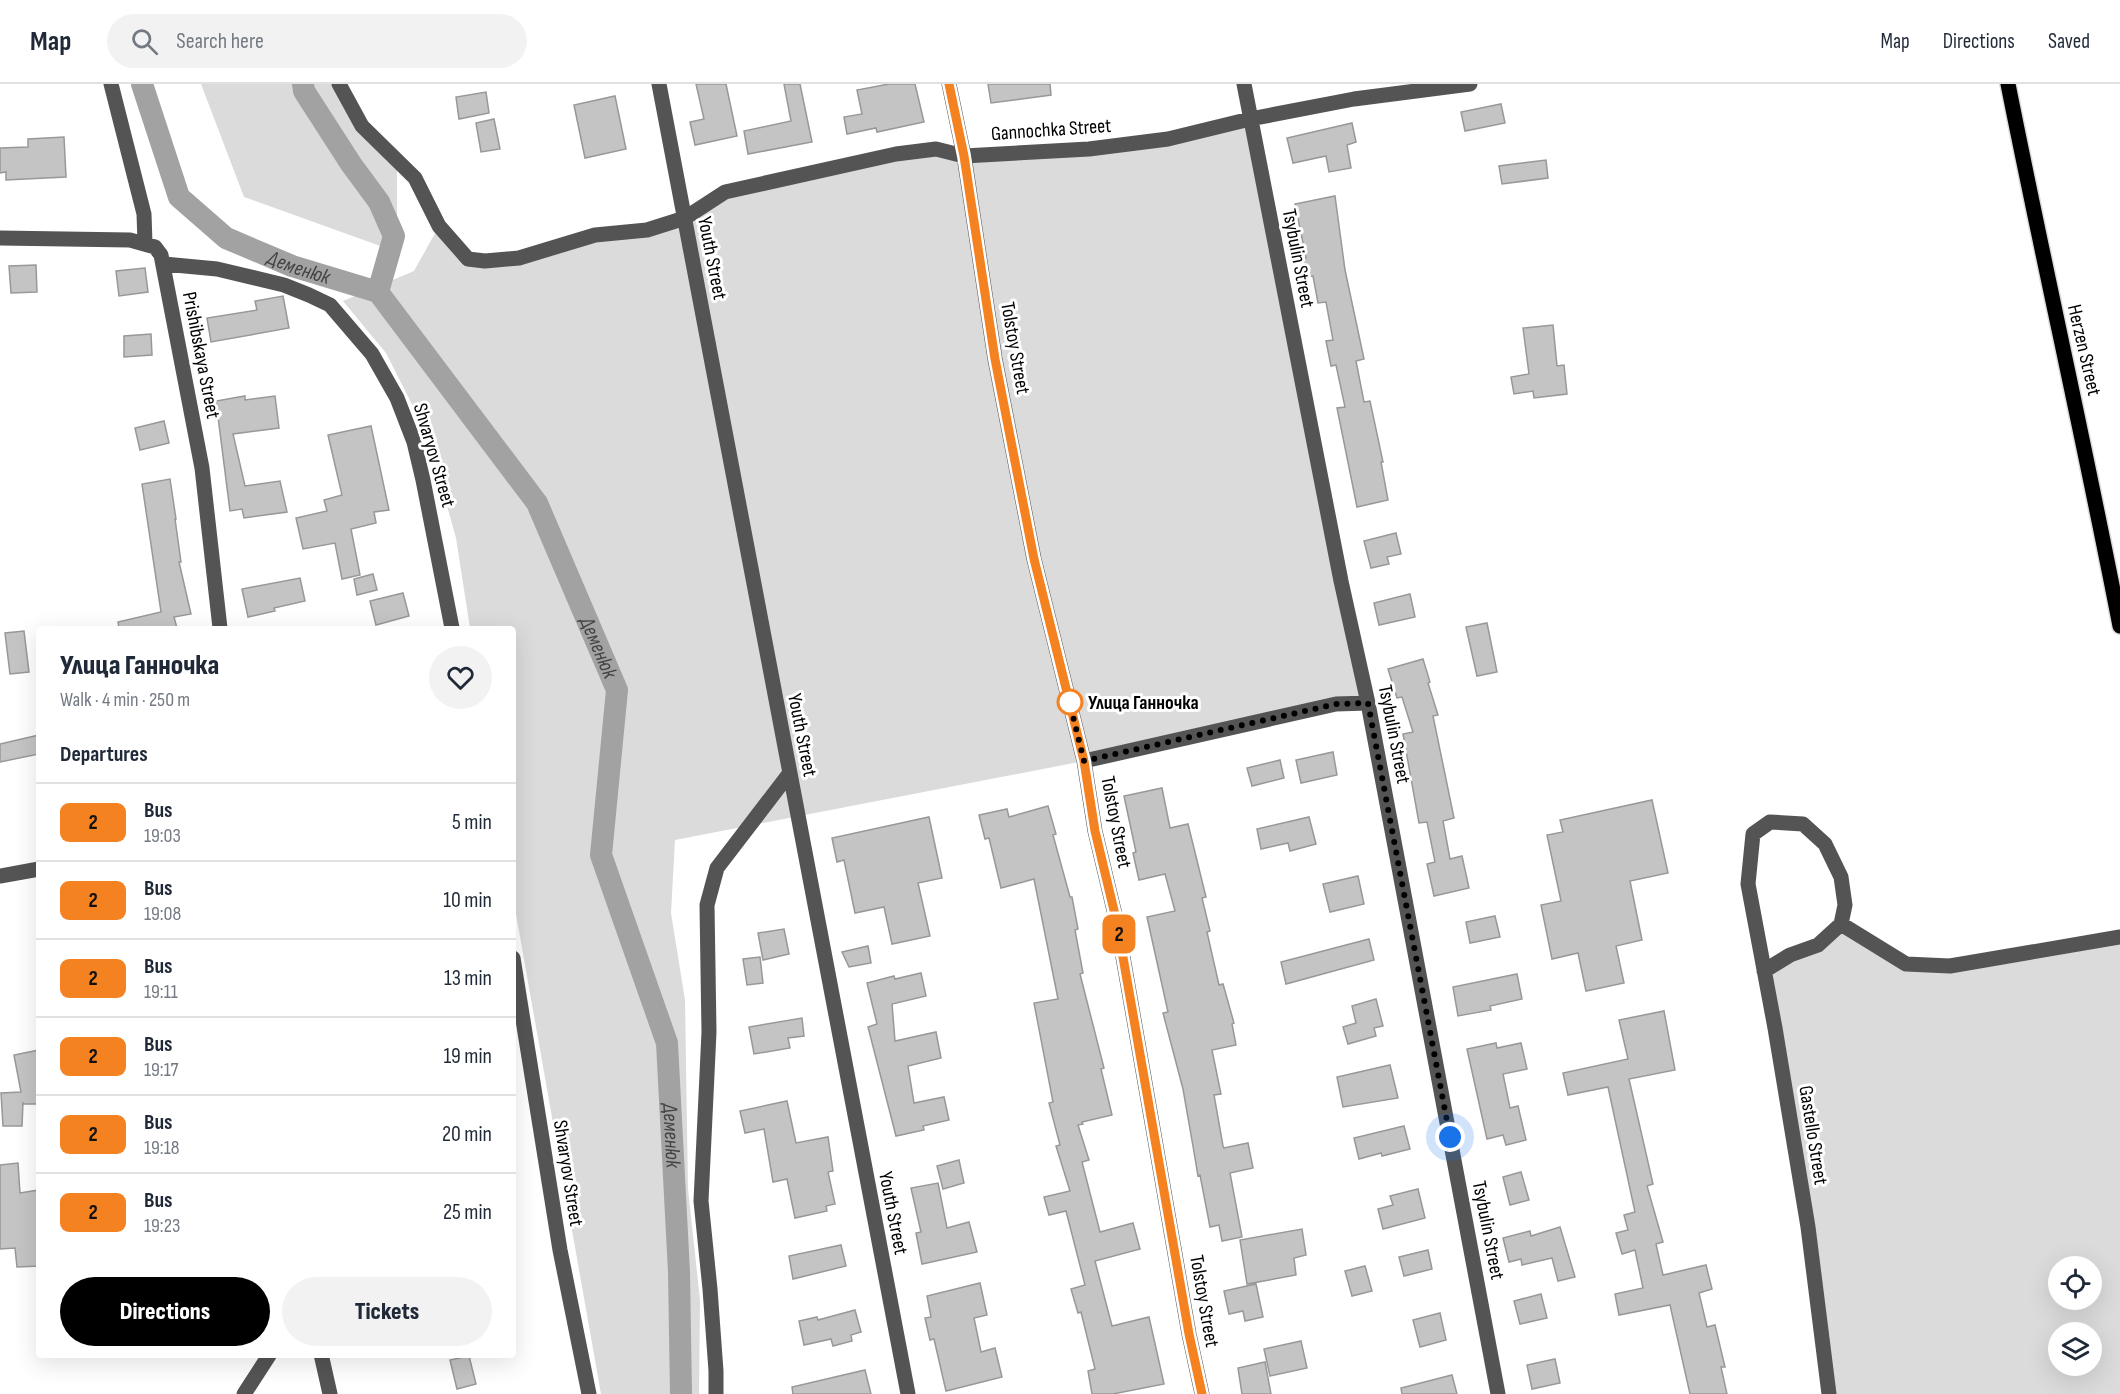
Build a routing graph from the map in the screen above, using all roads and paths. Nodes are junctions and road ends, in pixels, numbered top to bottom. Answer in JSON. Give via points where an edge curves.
{"nodes":[{"id":1,"x":111,"y":84,"type":"edge"},
{"id":2,"x":339,"y":84,"type":"edge"},
{"id":3,"x":659,"y":84,"type":"edge"},
{"id":4,"x":949,"y":84,"type":"edge"},
{"id":5,"x":1244,"y":84,"type":"edge"},
{"id":6,"x":1470,"y":84,"type":"edge"},
{"id":7,"x":2008,"y":84,"type":"edge"},
{"id":8,"x":1250,"y":118,"type":"junction"},
{"id":9,"x":964,"y":156,"type":"junction"},
{"id":10,"x":685,"y":218,"type":"junction"},
{"id":11,"x":0,"y":238,"type":"edge"},
{"id":12,"x":145,"y":243,"type":"junction"},
{"id":13,"x":164,"y":264,"type":"junction"},
{"id":14,"x":220,"y":626,"type":"edge"},
{"id":15,"x":452,"y":626,"type":"edge"},
{"id":16,"x":2120,"y":626,"type":"edge"},
{"id":17,"x":1368,"y":703,"type":"junction"},
{"id":18,"x":1084,"y":761,"type":"junction"},
{"id":19,"x":789,"y":774,"type":"junction"},
{"id":20,"x":36,"y":870,"type":"edge"},
{"id":21,"x":0,"y":876,"type":"edge"},
{"id":22,"x":1841,"y":924,"type":"junction"},
{"id":23,"x":2120,"y":937,"type":"edge"},
{"id":24,"x":1764,"y":972,"type":"junction"},
{"id":25,"x":516,"y":976,"type":"edge"},
{"id":26,"x":267,"y":1358,"type":"edge"},
{"id":27,"x":322,"y":1358,"type":"edge"},
{"id":28,"x":244,"y":1394,"type":"edge"},
{"id":29,"x":330,"y":1394,"type":"edge"},
{"id":30,"x":588,"y":1394,"type":"edge"},
{"id":31,"x":716,"y":1394,"type":"edge"},
{"id":32,"x":908,"y":1394,"type":"edge"},
{"id":33,"x":1202,"y":1394,"type":"edge"},
{"id":34,"x":1498,"y":1394,"type":"edge"},
{"id":35,"x":1829,"y":1394,"type":"edge"}],
"edges":[{"from":1,"to":12,"type":"street","via":[[144,214]]},
{"from":2,"to":10,"type":"street","name":"Gannochka Street","via":[[362,126],[415,178],[439,226],[468,259],[519,258],[595,235],[647,230]]},
{"from":3,"to":10,"type":"street","name":"Youth Street"},
{"from":4,"to":9,"type":"street","name":"Tolstoy Street"},
{"from":5,"to":8,"type":"street","name":"Tsybulin Street"},
{"from":6,"to":8,"type":"street","name":"Gannochka Street"},
{"from":7,"to":16,"type":"main road","name":"Herzen Street"},
{"from":8,"to":9,"type":"street","name":"Gannochka Street","via":[[1168,139],[1089,149]]},
{"from":8,"to":17,"type":"street","name":"Tsybulin Street"},
{"from":9,"to":10,"type":"street","name":"Gannochka Street","via":[[936,149],[896,154],[725,192]]},
{"from":9,"to":18,"type":"street","name":"Tolstoy Street","via":[[995,359],[1034,559]]},
{"from":10,"to":19,"type":"street","name":"Youth Street"},
{"from":11,"to":12,"type":"street"},
{"from":12,"to":13,"type":"street","via":[[155,247]]},
{"from":13,"to":14,"type":"street","name":"Prishibskaya Street","via":[[202,468]]},
{"from":13,"to":15,"type":"street","name":"Shvaryov Street","via":[[217,269],[309,295],[330,305],[372,354],[397,398],[414,442]]},
{"from":17,"to":18,"type":"street","via":[[1336,704]]},
{"from":17,"to":34,"type":"street","name":"Tsybulin Street"},
{"from":18,"to":33,"type":"street","name":"Tolstoy Street"},
{"from":19,"to":31,"type":"street","via":[[717,868],[707,905],[709,1032],[701,1201]]},
{"from":19,"to":32,"type":"street","name":"Youth Street"},
{"from":20,"to":21,"type":"street"},
{"from":22,"to":23,"type":"street","via":[[1906,964],[1950,966]]},
{"from":22,"to":24,"type":"street","via":[[1818,945],[1790,955]]},
{"from":22,"to":24,"type":"street","name":"Gastello Street","via":[[1845,906],[1841,877],[1825,844],[1803,824],[1770,822],[1753,834],[1748,884]]},
{"from":24,"to":35,"type":"street","name":"Gastello Street","via":[[1808,1227]]},
{"from":25,"to":30,"type":"street","name":"Shvaryov Street"},
{"from":26,"to":28,"type":"street"},
{"from":27,"to":29,"type":"street"}]}
